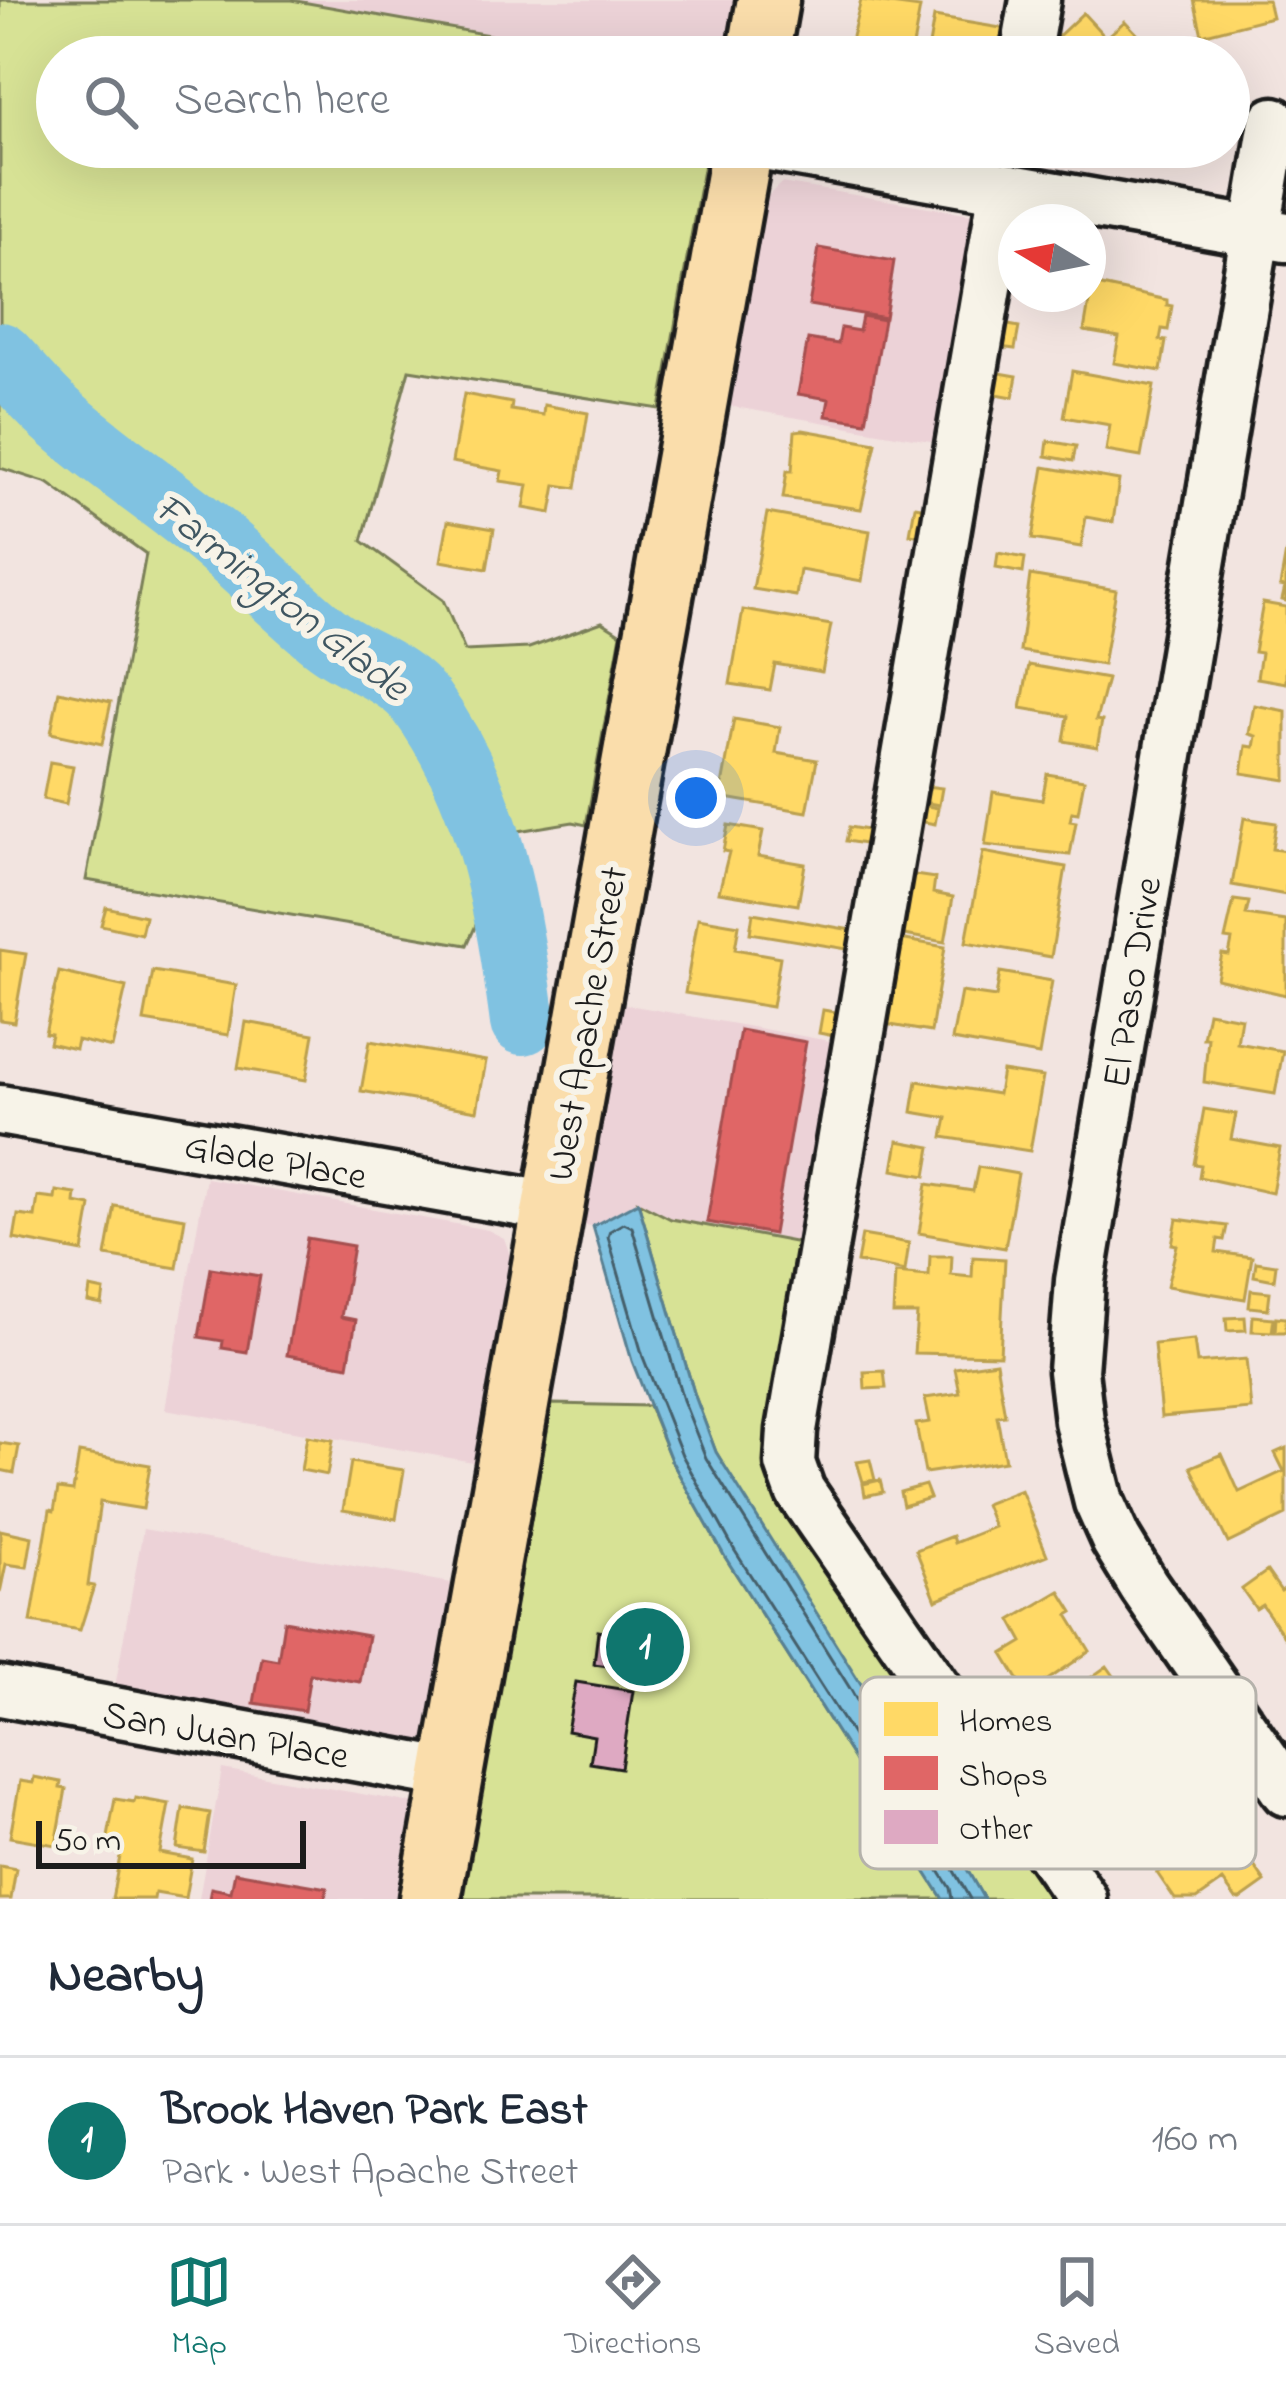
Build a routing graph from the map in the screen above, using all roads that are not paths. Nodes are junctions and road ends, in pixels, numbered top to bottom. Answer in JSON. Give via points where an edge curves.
{"nodes":[{"id":1,"x":768,"y":0,"type":"edge"},
{"id":2,"x":1035,"y":0,"type":"edge"},
{"id":3,"x":762,"y":36,"type":"edge"},
{"id":4,"x":1029,"y":36,"type":"edge"},
{"id":5,"x":1274,"y":122,"type":"dead end"},
{"id":6,"x":738,"y":168,"type":"edge"},
{"id":7,"x":953,"y":168,"type":"edge"},
{"id":8,"x":1005,"y":174,"type":"edge"},
{"id":9,"x":1270,"y":234,"type":"edge"},
{"id":10,"x":0,"y":1110,"type":"edge"},
{"id":11,"x":552,"y":1208,"type":"junction"},
{"id":12,"x":929,"y":1677,"type":"edge"},
{"id":13,"x":1209,"y":1677,"type":"edge"},
{"id":14,"x":0,"y":1691,"type":"edge"},
{"id":15,"x":1256,"y":1747,"type":"edge"},
{"id":16,"x":452,"y":1774,"type":"junction"},
{"id":17,"x":1286,"y":1791,"type":"edge"},
{"id":18,"x":1061,"y":1869,"type":"edge"},
{"id":19,"x":430,"y":1899,"type":"edge"},
{"id":20,"x":1082,"y":1899,"type":"edge"}],
"edges":[{"from":1,"to":3,"type":"main road"},
{"from":2,"to":4,"type":"street"},
{"from":5,"to":9,"type":"street","name":"El Paso Drive"},
{"from":6,"to":11,"type":"main road","name":"West Apache Street"},
{"from":7,"to":8,"type":"street"},
{"from":8,"to":9,"type":"street"},
{"from":8,"to":12,"type":"street","via":[[790,1463],[800,1491]]},
{"from":9,"to":13,"type":"street","name":"El Paso Drive","via":[[1080,1281],[1073,1371],[1090,1472],[1116,1540]]},
{"from":10,"to":11,"type":"street","name":"Glade Place"},
{"from":11,"to":16,"type":"main road","name":"West Apache Street"},
{"from":14,"to":16,"type":"street","name":"San Juan Place"},
{"from":15,"to":17,"type":"street","name":"El Paso Drive"},
{"from":16,"to":19,"type":"main road","name":"West Apache Street"},
{"from":18,"to":20,"type":"street"}]}
